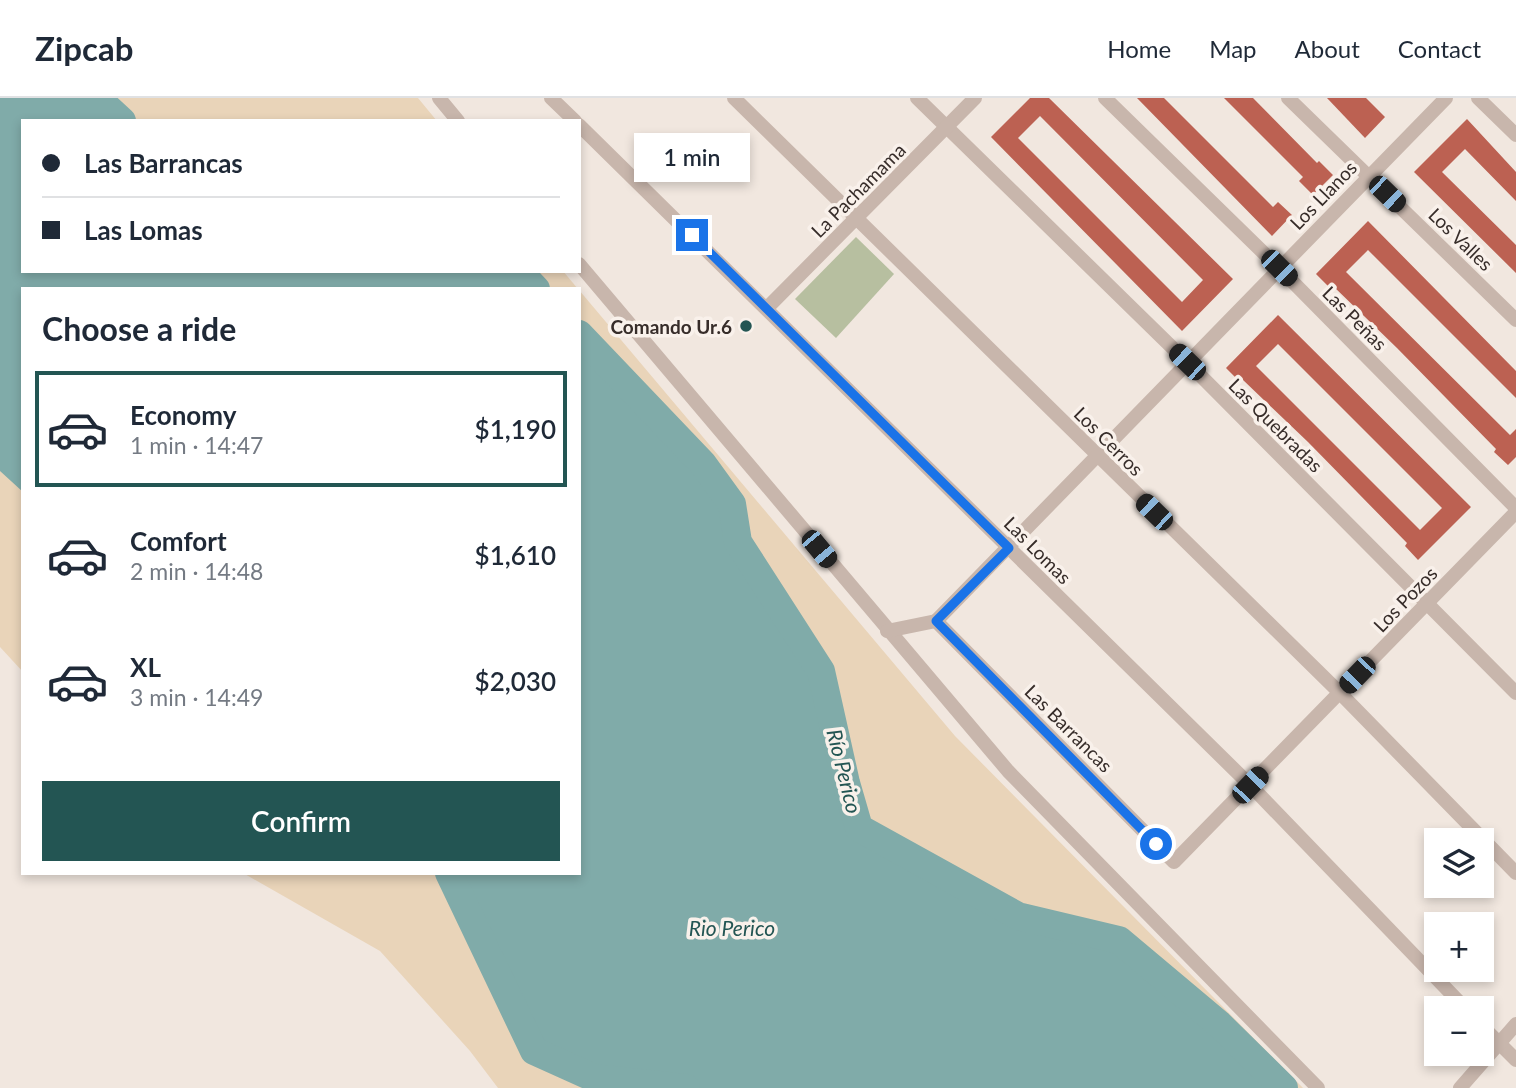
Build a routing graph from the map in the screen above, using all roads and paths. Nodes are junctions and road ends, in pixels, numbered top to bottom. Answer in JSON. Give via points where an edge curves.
{"nodes":[{"id":1,"x":439,"y":98,"type":"edge"},
{"id":2,"x":551,"y":98,"type":"edge"},
{"id":3,"x":734,"y":98,"type":"edge"},
{"id":4,"x":918,"y":98,"type":"edge"},
{"id":5,"x":975,"y":98,"type":"edge"},
{"id":6,"x":1105,"y":98,"type":"edge"},
{"id":7,"x":1288,"y":98,"type":"edge"},
{"id":8,"x":1446,"y":98,"type":"edge"},
{"id":9,"x":1478,"y":98,"type":"edge"},
{"id":10,"x":456,"y":119,"type":"edge"},
{"id":11,"x":573,"y":119,"type":"edge"},
{"id":12,"x":581,"y":127,"type":"edge"},
{"id":13,"x":947,"y":127,"type":"junction"},
{"id":14,"x":1516,"y":135,"type":"edge"},
{"id":15,"x":1368,"y":176,"type":"junction"},
{"id":16,"x":858,"y":218,"type":"junction"},
{"id":17,"x":581,"y":266,"type":"edge"},
{"id":18,"x":1279,"y":268,"type":"junction"},
{"id":19,"x":767,"y":308,"type":"junction"},
{"id":20,"x":1516,"y":320,"type":"edge"},
{"id":21,"x":1187,"y":362,"type":"junction"},
{"id":22,"x":1098,"y":458,"type":"junction"},
{"id":23,"x":1516,"y":510,"type":"edge"},
{"id":24,"x":1009,"y":548,"type":"junction"},
{"id":25,"x":1427,"y":603,"type":"junction"},
{"id":26,"x":936,"y":621,"type":"junction"},
{"id":27,"x":887,"y":631,"type":"junction"},
{"id":28,"x":1516,"y":693,"type":"edge"},
{"id":29,"x":1339,"y":694,"type":"junction"},
{"id":30,"x":1250,"y":785,"type":"junction"},
{"id":31,"x":1174,"y":862,"type":"joint"},
{"id":32,"x":1514,"y":866,"type":"edge"},
{"id":33,"x":1453,"y":996,"type":"edge"},
{"id":34,"x":1516,"y":1024,"type":"edge"},
{"id":35,"x":1494,"y":1038,"type":"edge"},
{"id":36,"x":1500,"y":1044,"type":"junction"},
{"id":37,"x":1516,"y":1060,"type":"edge"},
{"id":38,"x":1318,"y":1088,"type":"edge"},
{"id":39,"x":1460,"y":1088,"type":"edge"}],
"edges":[{"from":1,"to":10,"type":"street"},
{"from":2,"to":11,"type":"street"},
{"from":3,"to":16,"type":"street","name":"Los Cerros"},
{"from":4,"to":13,"type":"street","name":"Las Quebradas"},
{"from":5,"to":13,"type":"street","name":"La Pachamama"},
{"from":6,"to":18,"type":"street","name":"Las Peñas"},
{"from":7,"to":15,"type":"street","name":"Los Valles"},
{"from":8,"to":15,"type":"street","name":"Los Llanos"},
{"from":9,"to":14,"type":"street"},
{"from":12,"to":19,"type":"street","name":"Las Lomas"},
{"from":13,"to":16,"type":"street","name":"La Pachamama"},
{"from":13,"to":21,"type":"street","name":"Las Quebradas"},
{"from":15,"to":18,"type":"street","name":"Los Llanos"},
{"from":15,"to":20,"type":"street","name":"Los Valles"},
{"from":16,"to":19,"type":"street","name":"La Pachamama"},
{"from":16,"to":22,"type":"street","name":"Los Cerros"},
{"from":17,"to":27,"type":"street"},
{"from":18,"to":21,"type":"street","name":"Los Llanos"},
{"from":18,"to":23,"type":"street","name":"Las Peñas"},
{"from":19,"to":24,"type":"street","name":"Las Lomas"},
{"from":21,"to":22,"type":"street","name":"Los Llanos"},
{"from":21,"to":25,"type":"street","name":"Las Quebradas"},
{"from":22,"to":24,"type":"street","name":"Los Llanos"},
{"from":22,"to":29,"type":"street","name":"Los Cerros"},
{"from":23,"to":25,"type":"street","name":"Los Pozos"},
{"from":24,"to":26,"type":"street","name":"Los Llanos"},
{"from":24,"to":30,"type":"street","name":"Las Lomas"},
{"from":25,"to":28,"type":"street","name":"Las Quebradas"},
{"from":25,"to":29,"type":"street","name":"Los Pozos"},
{"from":26,"to":27,"type":"street"},
{"from":26,"to":31,"type":"street","name":"Las Barrancas"},
{"from":27,"to":38,"type":"street","via":[[1007,771]]},
{"from":29,"to":30,"type":"street","name":"Los Pozos"},
{"from":29,"to":32,"type":"street","name":"Los Cerros"},
{"from":30,"to":31,"type":"street","name":"Los Pozos"},
{"from":30,"to":33,"type":"street","name":"Las Lomas"},
{"from":34,"to":36,"type":"street"},
{"from":35,"to":36,"type":"street"},
{"from":36,"to":37,"type":"street"},
{"from":36,"to":39,"type":"street"}]}
